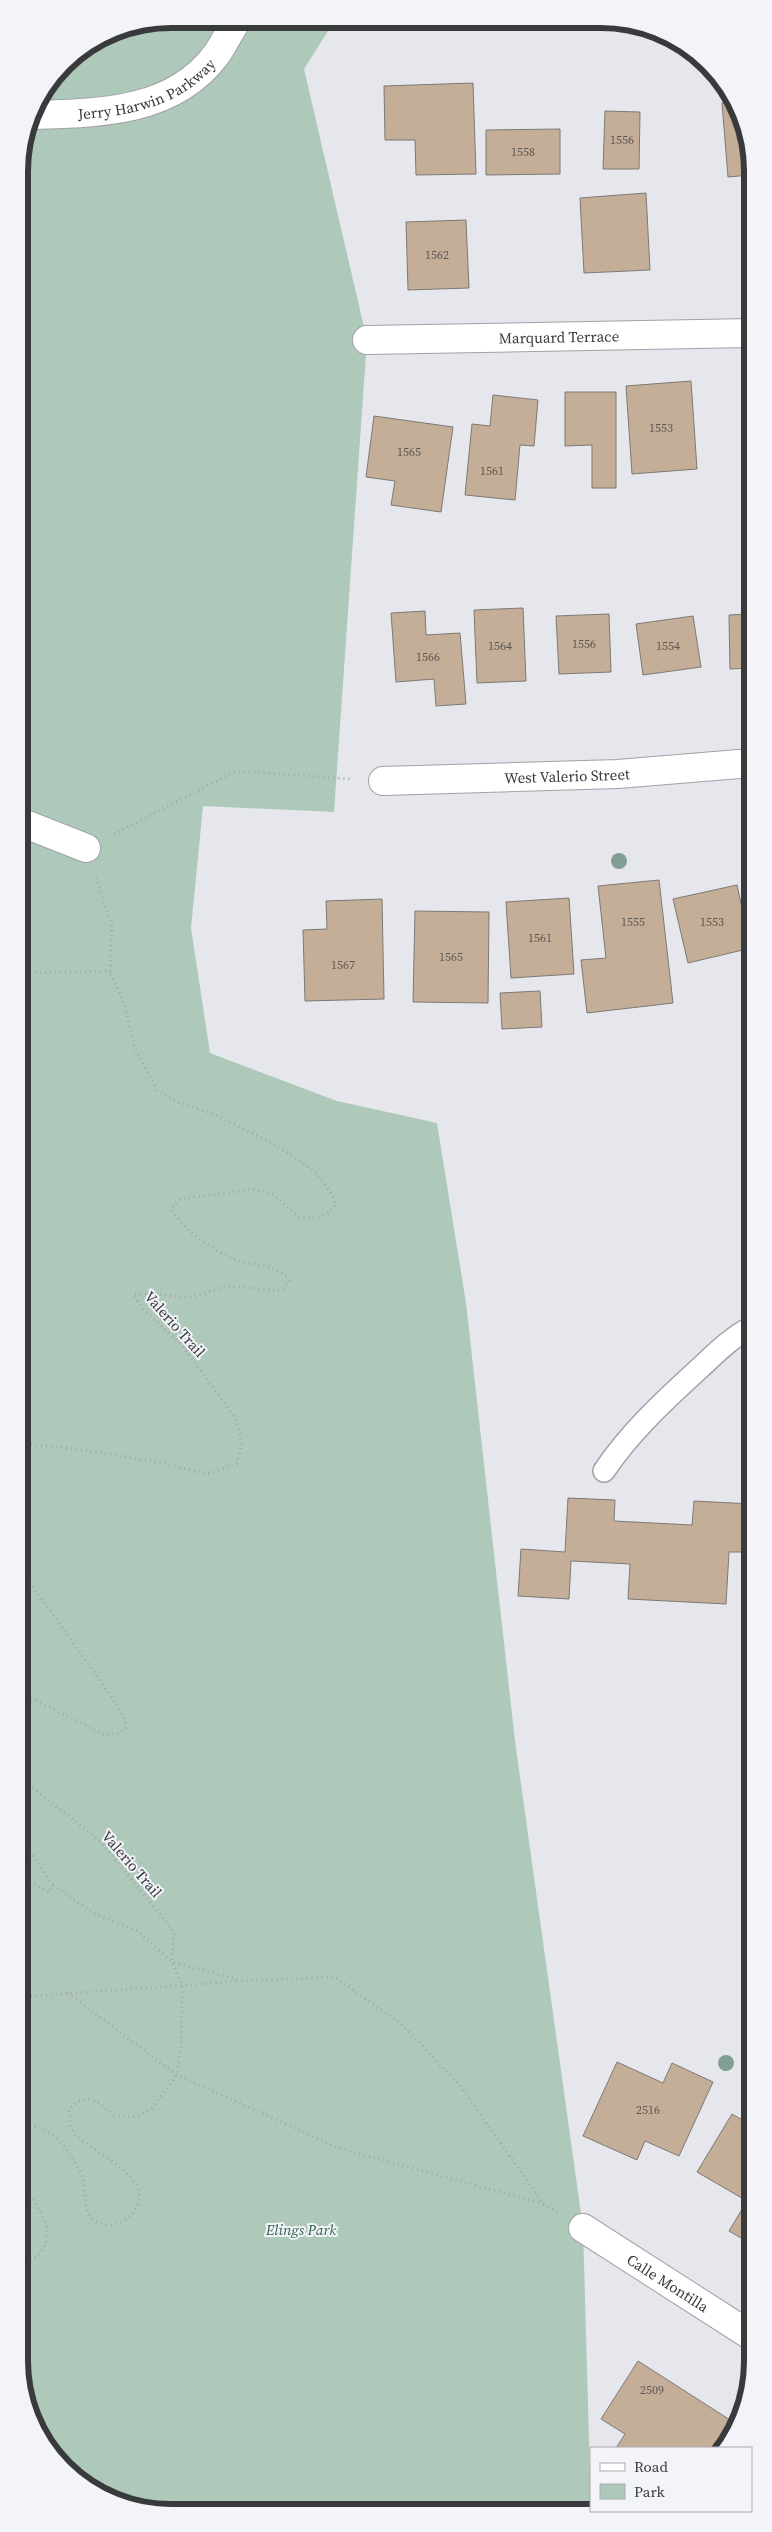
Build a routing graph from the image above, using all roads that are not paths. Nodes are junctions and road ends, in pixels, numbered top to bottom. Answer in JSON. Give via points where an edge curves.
{"nodes":[{"id":1,"x":232,"y":28,"type":"edge"},
{"id":2,"x":39,"y":115,"type":"edge"},
{"id":3,"x":744,"y":333,"type":"edge"},
{"id":4,"x":368,"y":340,"type":"dead end"},
{"id":5,"x":744,"y":764,"type":"edge"},
{"id":6,"x":383,"y":781,"type":"road end"},
{"id":7,"x":28,"y":825,"type":"edge"},
{"id":8,"x":86,"y":848,"type":"road end"},
{"id":9,"x":744,"y":1333,"type":"edge"},
{"id":10,"x":604,"y":1471,"type":"dead end"},
{"id":11,"x":583,"y":2228,"type":"road end"},
{"id":12,"x":744,"y":2331,"type":"edge"}],
"edges":[{"from":1,"to":2,"type":"street","name":"Jerry Harwin Parkway","via":[[215,56],[194,78],[148,103],[121,110]]},
{"from":3,"to":4,"type":"street","name":"Marquard Terrace"},
{"from":5,"to":6,"type":"street","name":"West Valerio Street","via":[[618,774]]},
{"from":7,"to":8,"type":"street"},
{"from":9,"to":10,"type":"lane","via":[[720,1350],[622,1444]]},
{"from":11,"to":12,"type":"street","name":"Calle Montilla"}]}
